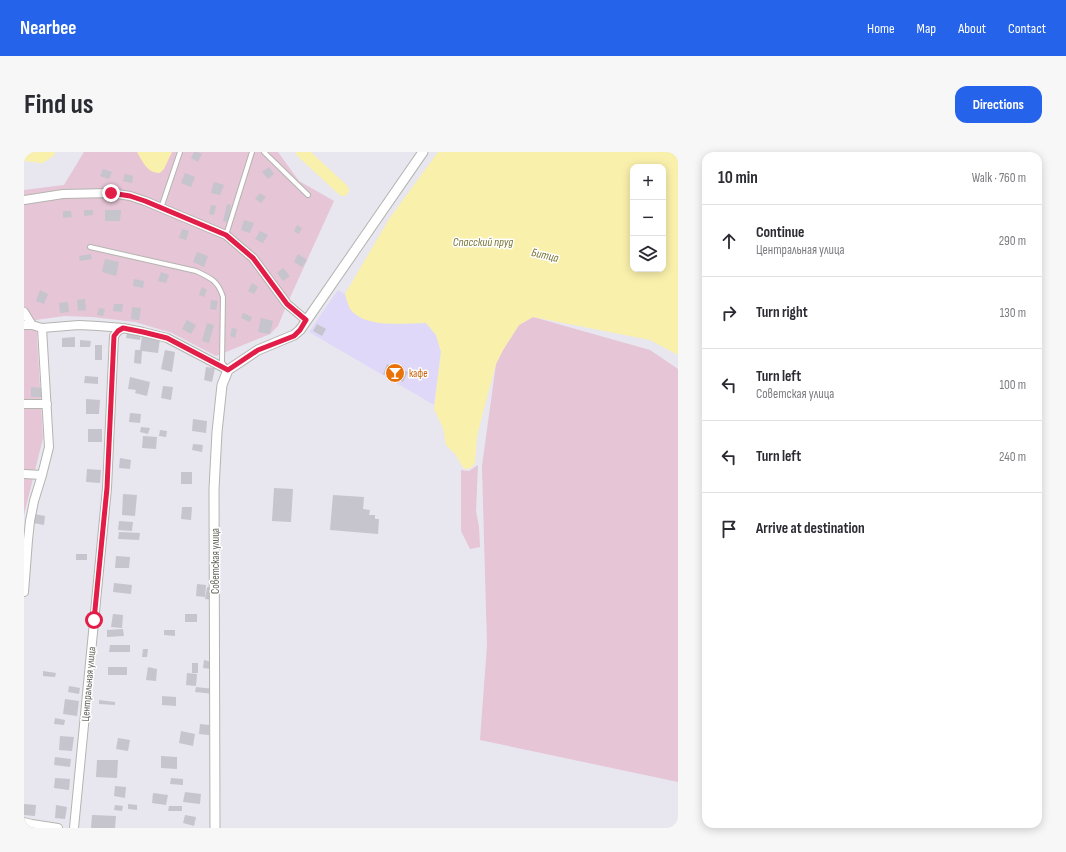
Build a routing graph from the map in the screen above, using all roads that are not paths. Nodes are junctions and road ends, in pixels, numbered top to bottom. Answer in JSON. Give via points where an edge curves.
{"nodes":[{"id":1,"x":180,"y":152,"type":"edge"},
{"id":2,"x":252,"y":152,"type":"edge"},
{"id":3,"x":264,"y":152,"type":"edge"},
{"id":4,"x":423,"y":152,"type":"edge"},
{"id":5,"x":308,"y":195,"type":"dead end"},
{"id":6,"x":24,"y":200,"type":"edge"},
{"id":7,"x":161,"y":208,"type":"junction"},
{"id":8,"x":226,"y":235,"type":"junction"},
{"id":9,"x":90,"y":247,"type":"dead end"},
{"id":10,"x":24,"y":312,"type":"edge"},
{"id":11,"x":306,"y":320,"type":"junction"},
{"id":12,"x":28,"y":325,"type":"edge"},
{"id":13,"x":42,"y":328,"type":"junction"},
{"id":14,"x":123,"y":328,"type":"junction"},
{"id":15,"x":228,"y":370,"type":"junction"},
{"id":16,"x":24,"y":404,"type":"edge"},
{"id":17,"x":47,"y":404,"type":"junction"},
{"id":18,"x":24,"y":474,"type":"edge"},
{"id":19,"x":42,"y":474,"type":"junction"},
{"id":20,"x":26,"y":540,"type":"edge"},
{"id":21,"x":24,"y":592,"type":"edge"},
{"id":22,"x":24,"y":822,"type":"edge"},
{"id":23,"x":58,"y":828,"type":"edge"},
{"id":24,"x":74,"y":828,"type":"edge"},
{"id":25,"x":215,"y":828,"type":"edge"}],
"edges":[{"from":1,"to":7,"type":"lane"},
{"from":2,"to":8,"type":"lane"},
{"from":3,"to":5,"type":"lane"},
{"from":4,"to":11,"type":"street"},
{"from":6,"to":7,"type":"street","via":[[63,194],[111,193],[130,196]]},
{"from":7,"to":8,"type":"street"},
{"from":8,"to":11,"type":"street","via":[[253,258],[287,304]]},
{"from":9,"to":15,"type":"lane","via":[[196,271],[210,278],[220,288],[224,297],[222,362]]},
{"from":10,"to":12,"type":"street"},
{"from":11,"to":15,"type":"street","via":[[294,336],[258,350]]},
{"from":12,"to":13,"type":"street"},
{"from":13,"to":14,"type":"street","via":[[79,325]]},
{"from":13,"to":17,"type":"street"},
{"from":14,"to":15,"type":"street","via":[[167,338]]},
{"from":14,"to":24,"type":"street","name":"Центральная улица","via":[[114,336],[107,488]]},
{"from":15,"to":25,"type":"street","name":"Советская улица","via":[[222,385],[216,432],[214,489]]},
{"from":16,"to":17,"type":"street"},
{"from":17,"to":19,"type":"street","via":[[49,447]]},
{"from":18,"to":19,"type":"street"},
{"from":19,"to":20,"type":"street"},
{"from":20,"to":21,"type":"street"},
{"from":22,"to":23,"type":"street"}]}
